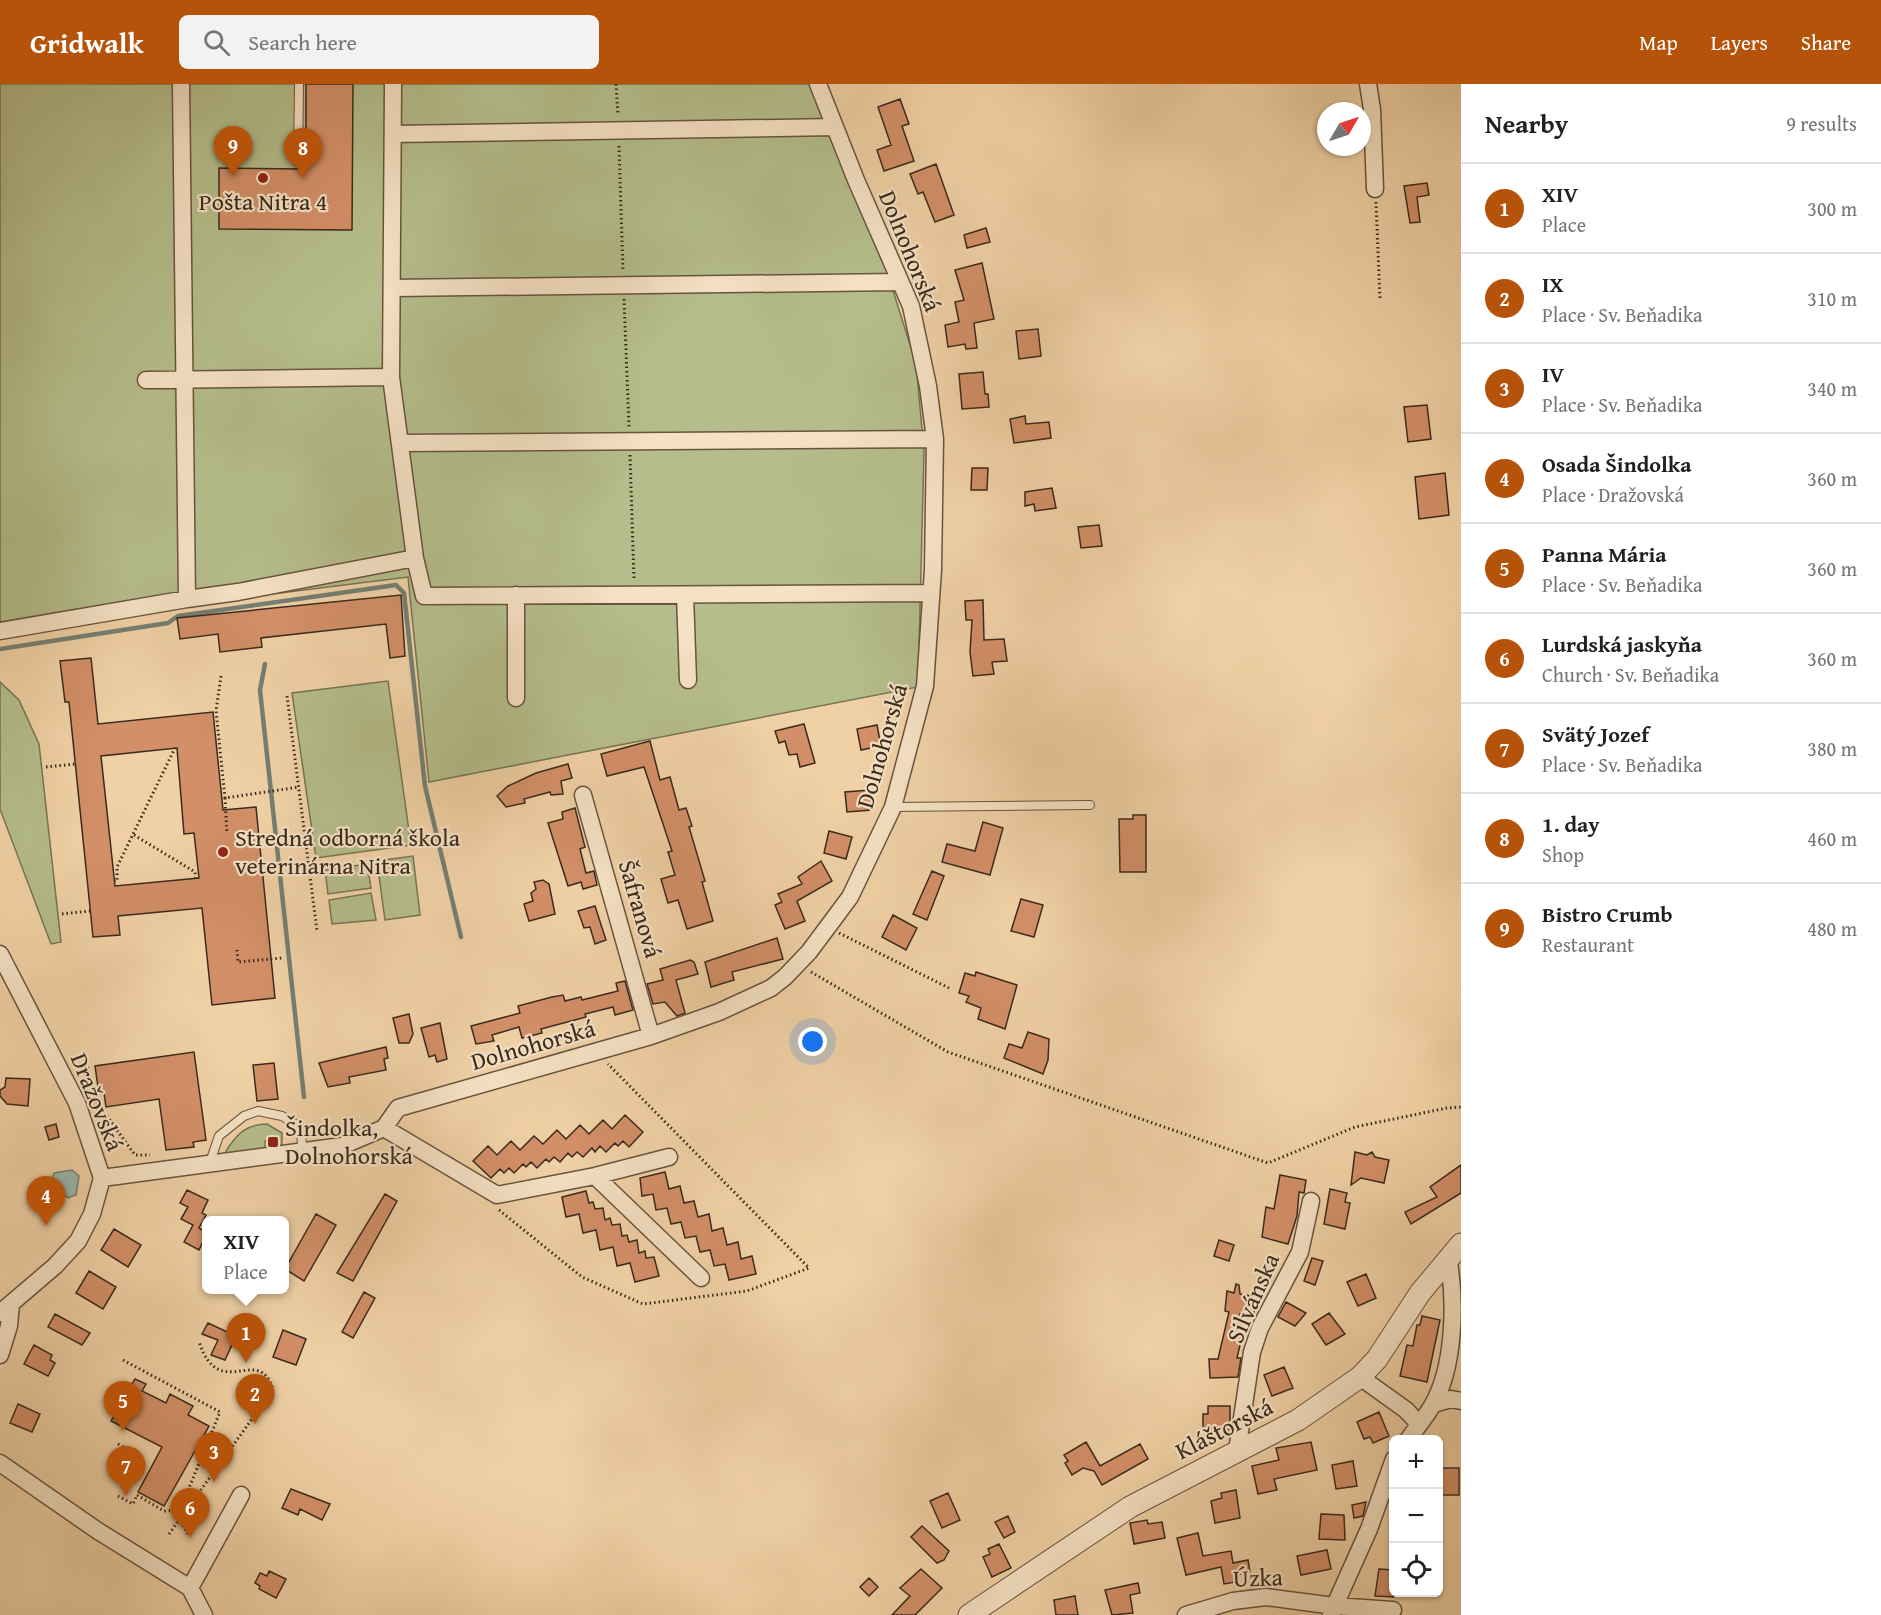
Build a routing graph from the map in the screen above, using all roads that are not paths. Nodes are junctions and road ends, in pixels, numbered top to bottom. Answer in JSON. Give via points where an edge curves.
{"nodes":[{"id":1,"x":181,"y":84,"type":"edge"},
{"id":2,"x":299,"y":84,"type":"edge"},
{"id":3,"x":393,"y":84,"type":"edge"},
{"id":4,"x":818,"y":84,"type":"edge"},
{"id":5,"x":1368,"y":84,"type":"edge"},
{"id":6,"x":835,"y":127,"type":"junction"},
{"id":7,"x":393,"y":134,"type":"junction"},
{"id":8,"x":298,"y":162,"type":"dead end"},
{"id":9,"x":1375,"y":189,"type":"road end"},
{"id":10,"x":900,"y":282,"type":"junction"},
{"id":11,"x":392,"y":288,"type":"junction"},
{"id":12,"x":391,"y":376,"type":"junction"},
{"id":13,"x":146,"y":380,"type":"dead end"},
{"id":14,"x":183,"y":380,"type":"junction"},
{"id":15,"x":935,"y":439,"type":"junction"},
{"id":16,"x":400,"y":443,"type":"junction"},
{"id":17,"x":415,"y":558,"type":"junction"},
{"id":18,"x":931,"y":593,"type":"junction"},
{"id":19,"x":685,"y":595,"type":"junction"},
{"id":20,"x":516,"y":596,"type":"junction"},
{"id":21,"x":187,"y":599,"type":"junction"},
{"id":22,"x":0,"y":632,"type":"edge"},
{"id":23,"x":688,"y":680,"type":"dead end"},
{"id":24,"x":516,"y":698,"type":"dead end"},
{"id":25,"x":582,"y":795,"type":"dead end"},
{"id":26,"x":1090,"y":806,"type":"dead end"},
{"id":27,"x":893,"y":807,"type":"junction"},
{"id":28,"x":2,"y":963,"type":"edge"},
{"id":29,"x":651,"y":1036,"type":"junction"},
{"id":30,"x":384,"y":1128,"type":"junction"},
{"id":31,"x":303,"y":1152,"type":"junction"},
{"id":32,"x":669,"y":1157,"type":"dead end"},
{"id":33,"x":208,"y":1165,"type":"junction"},
{"id":34,"x":596,"y":1176,"type":"junction"},
{"id":35,"x":102,"y":1178,"type":"junction"},
{"id":36,"x":1311,"y":1201,"type":"dead end"},
{"id":37,"x":1455,"y":1250,"type":"edge"},
{"id":38,"x":701,"y":1278,"type":"dead end"},
{"id":39,"x":5,"y":1309,"type":"edge"},
{"id":40,"x":0,"y":1355,"type":"edge"},
{"id":41,"x":1360,"y":1377,"type":"junction"},
{"id":42,"x":1461,"y":1401,"type":"edge"},
{"id":43,"x":1433,"y":1404,"type":"junction"},
{"id":44,"x":1419,"y":1424,"type":"junction"},
{"id":45,"x":1411,"y":1435,"type":"edge"},
{"id":46,"x":1237,"y":1451,"type":"junction"},
{"id":47,"x":0,"y":1463,"type":"edge"},
{"id":48,"x":1389,"y":1473,"type":"edge"},
{"id":49,"x":241,"y":1495,"type":"dead end"},
{"id":50,"x":190,"y":1588,"type":"junction"},
{"id":51,"x":1333,"y":1610,"type":"edge"},
{"id":52,"x":1393,"y":1610,"type":"dead end"},
{"id":53,"x":204,"y":1615,"type":"edge"},
{"id":54,"x":969,"y":1615,"type":"edge"},
{"id":55,"x":1186,"y":1615,"type":"edge"}],
"edges":[{"from":1,"to":14,"type":"street"},
{"from":2,"to":8,"type":"lane"},
{"from":3,"to":7,"type":"street"},
{"from":4,"to":6,"type":"street","name":"Dolnohorská"},
{"from":5,"to":9,"type":"street"},
{"from":6,"to":7,"type":"street"},
{"from":6,"to":10,"type":"street","name":"Dolnohorská"},
{"from":7,"to":11,"type":"street"},
{"from":10,"to":11,"type":"street"},
{"from":10,"to":15,"type":"street","name":"Dolnohorská","via":[[911,306]]},
{"from":11,"to":12,"type":"street"},
{"from":12,"to":14,"type":"street"},
{"from":12,"to":16,"type":"street"},
{"from":13,"to":14,"type":"street"},
{"from":14,"to":21,"type":"street"},
{"from":15,"to":16,"type":"street"},
{"from":15,"to":18,"type":"street","name":"Dolnohorská"},
{"from":16,"to":17,"type":"street"},
{"from":17,"to":20,"type":"street","via":[[424,596]]},
{"from":17,"to":21,"type":"street"},
{"from":18,"to":19,"type":"street"},
{"from":18,"to":27,"type":"street","name":"Dolnohorská","via":[[925,686]]},
{"from":19,"to":20,"type":"street"},
{"from":19,"to":23,"type":"street"},
{"from":20,"to":24,"type":"street"},
{"from":21,"to":22,"type":"street"},
{"from":25,"to":29,"type":"street","name":"Šafranová"},
{"from":26,"to":27,"type":"lane"},
{"from":27,"to":29,"type":"street","name":"Dolnohorská","via":[[850,897],[798,964],[771,988]]},
{"from":28,"to":35,"type":"street","name":"Dražovská","via":[[77,1103]]},
{"from":29,"to":30,"type":"street","name":"Dolnohorská","via":[[398,1108]]},
{"from":30,"to":31,"type":"street","name":"Dolnohorská","via":[[342,1146]]},
{"from":30,"to":34,"type":"street","via":[[497,1195]]},
{"from":31,"to":33,"type":"street","name":"Dolnohorská"},
{"from":31,"to":33,"type":"lane","via":[[300,1127],[282,1116],[258,1111],[244,1116],[219,1136]]},
{"from":32,"to":34,"type":"street"},
{"from":33,"to":35,"type":"street","name":"Dolnohorská"},
{"from":34,"to":38,"type":"street"},
{"from":35,"to":39,"type":"street","name":"Dražovská","via":[[92,1214],[78,1241]]},
{"from":36,"to":46,"type":"street","name":"Silvánska","via":[[1300,1252],[1260,1328],[1252,1352]]},
{"from":37,"to":41,"type":"street","name":"Kláštorská"},
{"from":37,"to":43,"type":"street","via":[[1454,1304],[1446,1367]]},
{"from":39,"to":40,"type":"street","via":[[9,1326]]},
{"from":41,"to":44,"type":"street"},
{"from":41,"to":46,"type":"street","name":"Kláštorská","via":[[1298,1420]]},
{"from":42,"to":43,"type":"street","via":[[1450,1399]]},
{"from":43,"to":44,"type":"street"},
{"from":44,"to":45,"type":"street"},
{"from":46,"to":54,"type":"street","name":"Kláštorská","via":[[1130,1507]]},
{"from":47,"to":50,"type":"street"},
{"from":48,"to":51,"type":"street"},
{"from":49,"to":50,"type":"street"},
{"from":50,"to":53,"type":"street"},
{"from":51,"to":52,"type":"street","name":"Úzka"},
{"from":51,"to":55,"type":"street","name":"Úzka","via":[[1266,1597],[1233,1600]]}]}
